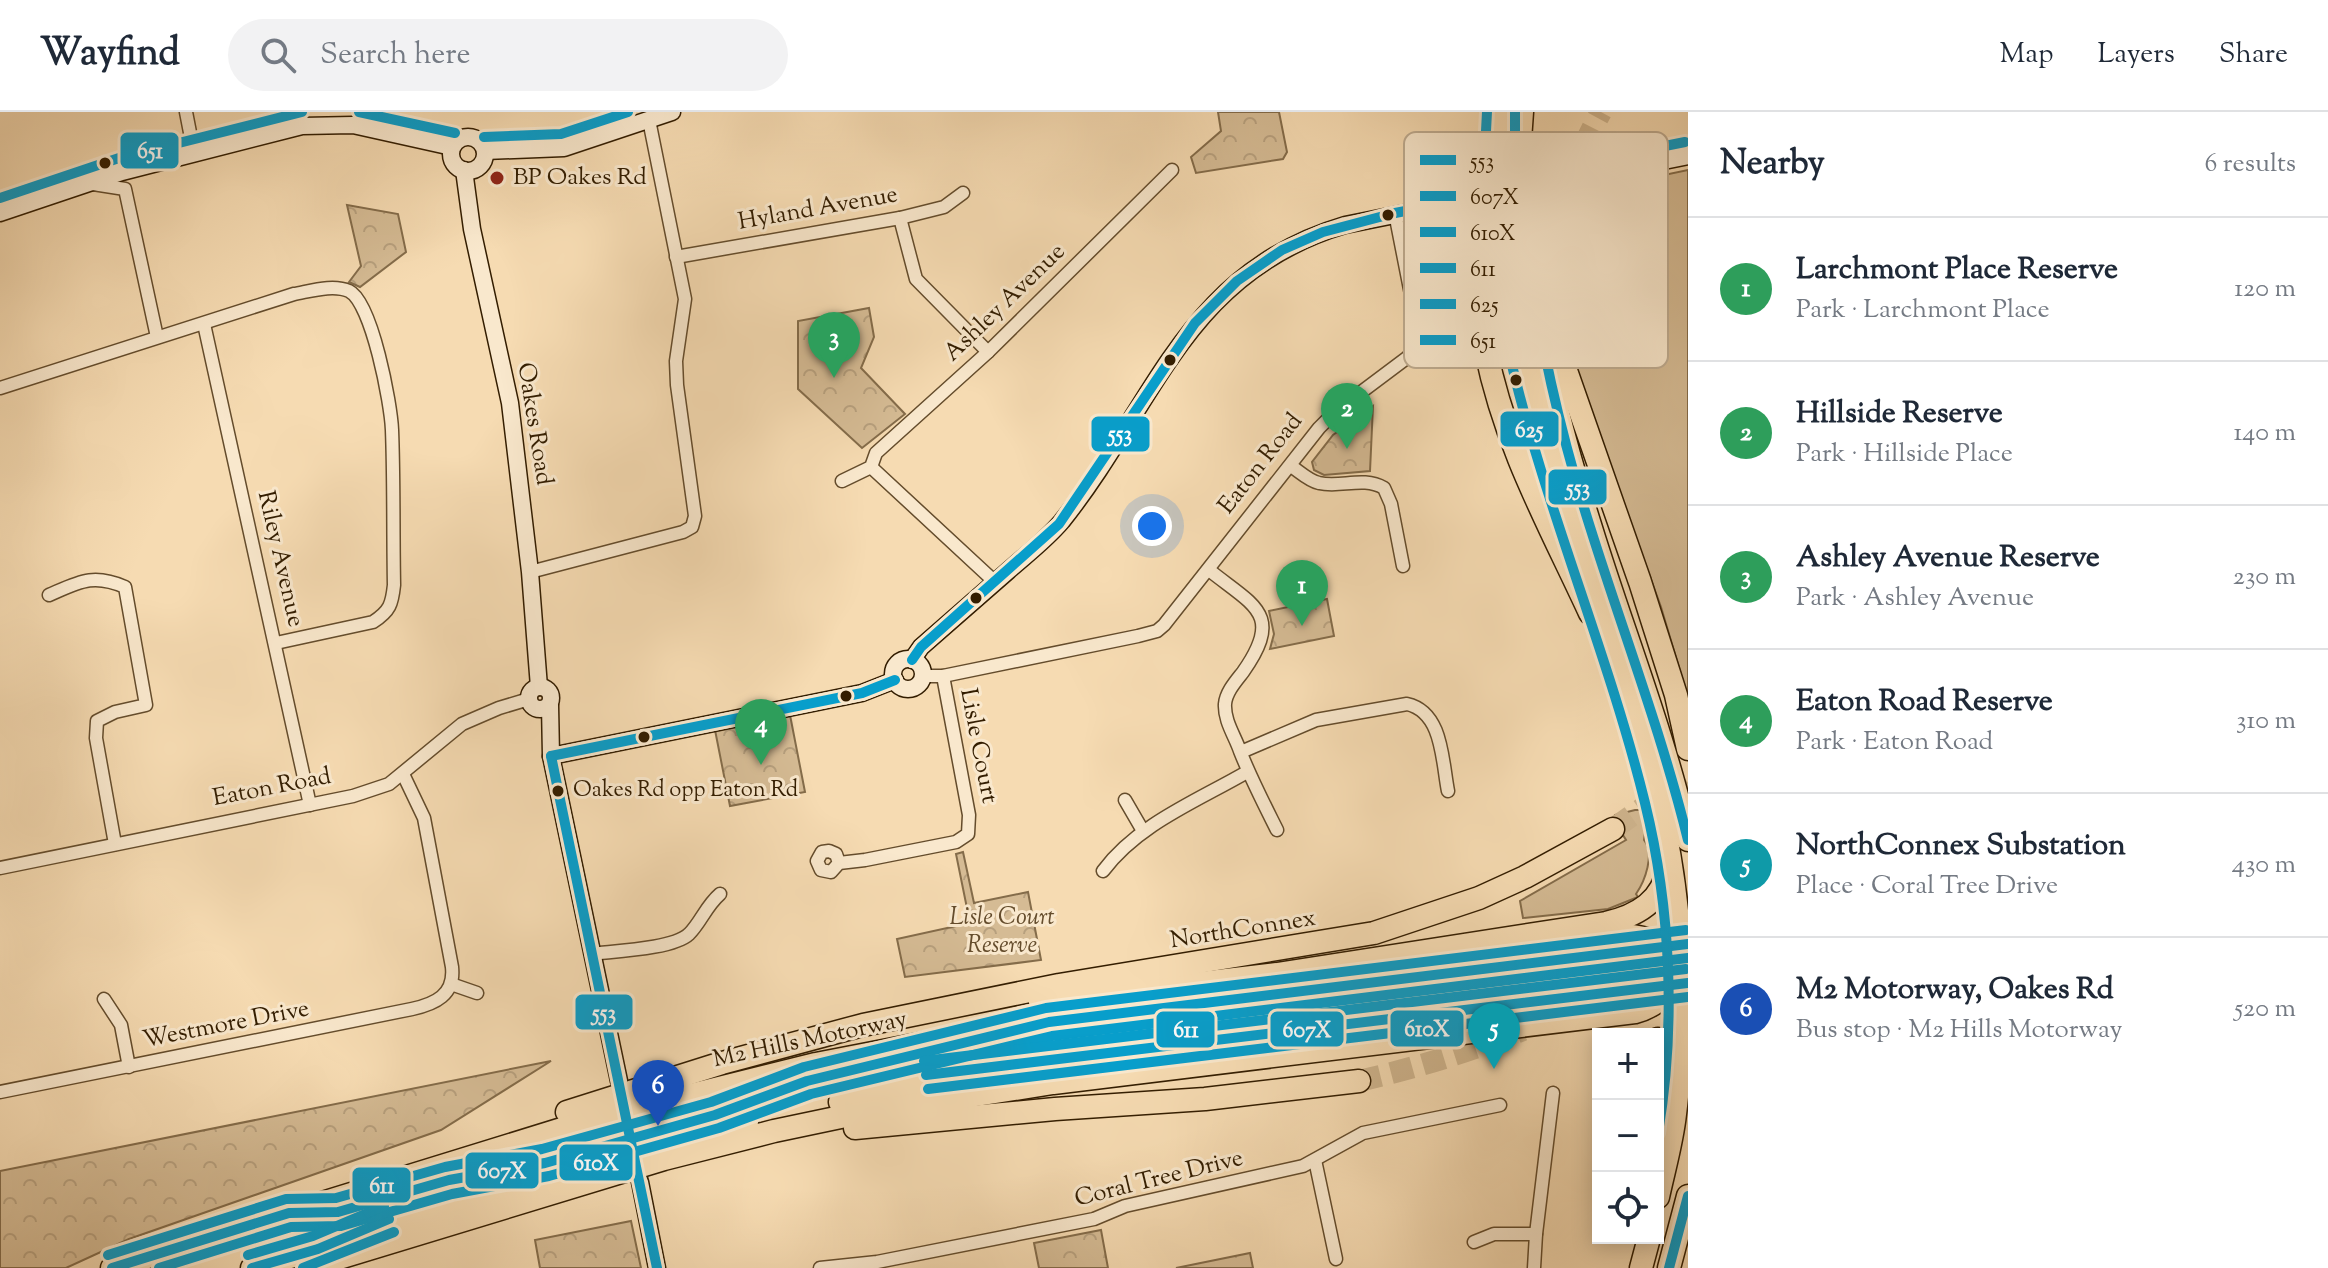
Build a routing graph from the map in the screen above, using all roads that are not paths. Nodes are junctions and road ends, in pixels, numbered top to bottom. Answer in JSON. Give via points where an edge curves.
{"nodes":[{"id":1,"x":186,"y":112,"type":"edge"},
{"id":2,"x":672,"y":112,"type":"edge"},
{"id":3,"x":1501,"y":112,"type":"edge"},
{"id":4,"x":1522,"y":112,"type":"edge"},
{"id":5,"x":649,"y":120,"type":"junction"},
{"id":6,"x":1500,"y":132,"type":"tunnel mouth"},
{"id":7,"x":1521,"y":132,"type":"edge"},
{"id":8,"x":452,"y":147,"type":"junction"},
{"id":9,"x":485,"y":151,"type":"junction"},
{"id":10,"x":194,"y":153,"type":"junction"},
{"id":11,"x":1688,"y":156,"type":"edge"},
{"id":12,"x":1668,"y":160,"type":"edge"},
{"id":13,"x":464,"y":170,"type":"junction"},
{"id":14,"x":1172,"y":170,"type":"dead end"},
{"id":15,"x":86,"y":184,"type":"junction"},
{"id":16,"x":963,"y":193,"type":"dead end"},
{"id":17,"x":1404,"y":211,"type":"edge"},
{"id":18,"x":0,"y":213,"type":"edge"},
{"id":19,"x":1395,"y":213,"type":"junction"},
{"id":20,"x":900,"y":218,"type":"junction"},
{"id":21,"x":676,"y":257,"type":"junction"},
{"id":22,"x":1404,"y":259,"type":"edge"},
{"id":23,"x":204,"y":324,"type":"junction"},
{"id":24,"x":157,"y":337,"type":"junction"},
{"id":25,"x":988,"y":352,"type":"junction"},
{"id":26,"x":1404,"y":360,"type":"edge"},
{"id":27,"x":1490,"y":368,"type":"tunnel mouth"},
{"id":28,"x":1526,"y":368,"type":"edge"},
{"id":29,"x":1547,"y":368,"type":"tunnel mouth"},
{"id":30,"x":1564,"y":368,"type":"edge"},
{"id":31,"x":0,"y":388,"type":"edge"},
{"id":32,"x":1291,"y":466,"type":"junction"},
{"id":33,"x":871,"y":467,"type":"junction"},
{"id":34,"x":842,"y":481,"type":"dead end"},
{"id":35,"x":1594,"y":482,"type":"dead end"},
{"id":36,"x":1403,"y":566,"type":"dead end"},
{"id":37,"x":1209,"y":570,"type":"junction"},
{"id":38,"x":530,"y":572,"type":"junction"},
{"id":39,"x":995,"y":582,"type":"junction"},
{"id":40,"x":49,"y":595,"type":"dead end"},
{"id":41,"x":276,"y":643,"type":"junction"},
{"id":42,"x":912,"y":660,"type":"junction"},
{"id":43,"x":923,"y":676,"type":"junction"},
{"id":44,"x":943,"y":676,"type":"junction"},
{"id":45,"x":895,"y":680,"type":"junction"},
{"id":46,"x":1625,"y":682,"type":"junction"},
{"id":47,"x":538,"y":700,"type":"junction"},
{"id":48,"x":1682,"y":744,"type":"edge"},
{"id":49,"x":550,"y":750,"type":"junction"},
{"id":50,"x":1241,"y":752,"type":"junction"},
{"id":51,"x":1688,"y":768,"type":"edge"},
{"id":52,"x":1247,"y":772,"type":"junction"},
{"id":53,"x":403,"y":774,"type":"junction"},
{"id":54,"x":1688,"y":790,"type":"edge"},
{"id":55,"x":1448,"y":791,"type":"dead end"},
{"id":56,"x":1125,"y":800,"type":"dead end"},
{"id":57,"x":310,"y":805,"type":"junction"},
{"id":58,"x":1613,"y":829,"type":"tunnel mouth"},
{"id":59,"x":1277,"y":830,"type":"dead end"},
{"id":60,"x":1143,"y":831,"type":"junction"},
{"id":61,"x":1688,"y":840,"type":"edge"},
{"id":62,"x":115,"y":844,"type":"junction"},
{"id":63,"x":1669,"y":858,"type":"junction"},
{"id":64,"x":839,"y":863,"type":"dead end"},
{"id":65,"x":0,"y":868,"type":"edge"},
{"id":66,"x":1103,"y":871,"type":"dead end"},
{"id":67,"x":720,"y":894,"type":"dead end"},
{"id":68,"x":1542,"y":933,"type":"junction"},
{"id":69,"x":1635,"y":952,"type":"dead end"},
{"id":70,"x":1686,"y":952,"type":"edge"},
{"id":71,"x":591,"y":954,"type":"junction"},
{"id":72,"x":451,"y":984,"type":"junction"},
{"id":73,"x":1638,"y":990,"type":"dead end"},
{"id":74,"x":477,"y":993,"type":"dead end"},
{"id":75,"x":104,"y":999,"type":"dead end"},
{"id":76,"x":1685,"y":1001,"type":"edge"},
{"id":77,"x":1630,"y":1012,"type":"junction"},
{"id":78,"x":863,"y":1025,"type":"junction"},
{"id":79,"x":1649,"y":1028,"type":"edge"},
{"id":80,"x":1664,"y":1053,"type":"edge"},
{"id":81,"x":129,"y":1067,"type":"junction"},
{"id":82,"x":619,"y":1081,"type":"tunnel mouth"},
{"id":83,"x":1359,"y":1081,"type":"tunnel mouth"},
{"id":84,"x":0,"y":1092,"type":"edge"},
{"id":85,"x":1553,"y":1093,"type":"dead end"},
{"id":86,"x":1500,"y":1105,"type":"dead end"},
{"id":87,"x":1675,"y":1115,"type":"junction"},
{"id":88,"x":664,"y":1159,"type":"junction"},
{"id":89,"x":1315,"y":1160,"type":"junction"},
{"id":90,"x":1663,"y":1172,"type":"edge"},
{"id":91,"x":640,"y":1182,"type":"tunnel mouth"},
{"id":92,"x":1688,"y":1196,"type":"edge"},
{"id":93,"x":1536,"y":1234,"type":"junction"},
{"id":94,"x":1474,"y":1242,"type":"dead end"},
{"id":95,"x":1647,"y":1244,"type":"edge"},
{"id":96,"x":181,"y":1245,"type":"junction"},
{"id":97,"x":1336,"y":1259,"type":"dead end"},
{"id":98,"x":112,"y":1268,"type":"edge"},
{"id":99,"x":252,"y":1268,"type":"edge"},
{"id":100,"x":306,"y":1268,"type":"edge"},
{"id":101,"x":657,"y":1268,"type":"edge"},
{"id":102,"x":827,"y":1268,"type":"edge"},
{"id":103,"x":1534,"y":1268,"type":"edge"},
{"id":104,"x":1641,"y":1268,"type":"edge"},
{"id":105,"x":1669,"y":1268,"type":"edge"}],
"edges":[{"from":1,"to":10,"type":"street"},
{"from":2,"to":5,"type":"street"},
{"from":3,"to":6,"type":"highway"},
{"from":4,"to":7,"type":"highway"},
{"from":5,"to":9,"type":"street","via":[[564,148]]},
{"from":5,"to":21,"type":"street"},
{"from":8,"to":9,"type":"street","via":[[462,138],[473,138]]},
{"from":8,"to":10,"type":"street","via":[[353,125],[325,124]]},
{"from":8,"to":13,"type":"street","via":[[452,159]]},
{"from":9,"to":13,"type":"street","via":[[481,166]]},
{"from":10,"to":15,"type":"street"},
{"from":11,"to":12,"type":"street"},
{"from":13,"to":38,"type":"street","name":"Oakes Road","via":[[510,403]]},
{"from":14,"to":25,"type":"street","name":"Ashley Avenue"},
{"from":15,"to":18,"type":"street"},
{"from":15,"to":24,"type":"street","via":[[125,189]]},
{"from":16,"to":20,"type":"street","name":"Hyland Avenue","via":[[944,207]]},
{"from":17,"to":19,"type":"street"},
{"from":19,"to":22,"type":"street","name":"Eaton Road"},
{"from":19,"to":39,"type":"street","via":[[1303,239],[1237,281],[1195,323],[1059,524]]},
{"from":20,"to":21,"type":"street","name":"Hyland Avenue"},
{"from":20,"to":25,"type":"street","via":[[916,279]]},
{"from":21,"to":38,"type":"street","via":[[685,299],[677,385],[695,516],[692,527]]},
{"from":23,"to":24,"type":"street"},
{"from":23,"to":41,"type":"street","name":"Riley Avenue"},
{"from":23,"to":41,"type":"street","via":[[294,294],[350,291],[368,315],[382,373],[392,427],[392,605],[373,622]]},
{"from":24,"to":31,"type":"street"},
{"from":25,"to":33,"type":"street","name":"Ashley Avenue","via":[[876,453]]},
{"from":26,"to":32,"type":"street","name":"Eaton Road","via":[[1336,411]]},
{"from":27,"to":46,"type":"highway","via":[[1515,454]]},
{"from":28,"to":46,"type":"highway"},
{"from":29,"to":61,"type":"highway","via":[[1591,529],[1674,776]]},
{"from":30,"to":48,"type":"highway","via":[[1676,695]]},
{"from":32,"to":36,"type":"street","via":[[1321,483],[1368,482],[1384,488]]},
{"from":32,"to":37,"type":"street","name":"Eaton Road"},
{"from":33,"to":34,"type":"street","name":"Ashley Avenue"},
{"from":33,"to":39,"type":"street"},
{"from":35,"to":48,"type":"highway"},
{"from":37,"to":44,"type":"street","name":"Eaton Road","via":[[1157,631]]},
{"from":37,"to":50,"type":"street","via":[[1253,605],[1263,627],[1258,651],[1226,701],[1228,722]]},
{"from":38,"to":47,"type":"street","name":"Oakes Road"},
{"from":39,"to":42,"type":"street"},
{"from":40,"to":62,"type":"street","via":[[84,579],[125,587],[146,705],[97,721]]},
{"from":41,"to":57,"type":"street","name":"Riley Avenue"},
{"from":42,"to":43,"type":"street"},
{"from":42,"to":45,"type":"street","via":[[899,663]]},
{"from":43,"to":44,"type":"street","name":"Eaton Road"},
{"from":43,"to":45,"type":"street","via":[[910,688]]},
{"from":44,"to":64,"type":"street","name":"Lisle Court","via":[[968,834],[956,842]]},
{"from":45,"to":49,"type":"street","via":[[862,693]]},
{"from":46,"to":63,"type":"highway"},
{"from":47,"to":49,"type":"street","name":"Oakes Road"},
{"from":47,"to":53,"type":"street","name":"Eaton Road","via":[[499,708],[462,724]]},
{"from":48,"to":51,"type":"highway"},
{"from":48,"to":54,"type":"highway"},
{"from":49,"to":71,"type":"street","name":"Oakes Road"},
{"from":50,"to":52,"type":"street"},
{"from":50,"to":55,"type":"street","via":[[1316,720],[1407,704],[1432,719]]},
{"from":52,"to":59,"type":"street"},
{"from":52,"to":60,"type":"street"},
{"from":53,"to":57,"type":"street","name":"Eaton Road","via":[[389,784]]},
{"from":53,"to":72,"type":"street","via":[[424,818]]},
{"from":56,"to":60,"type":"street"},
{"from":57,"to":62,"type":"street","name":"Eaton Road"},
{"from":58,"to":78,"type":"highway","name":"NorthConnex","via":[[1479,898],[1374,933],[1059,985]]},
{"from":60,"to":66,"type":"street"},
{"from":62,"to":65,"type":"street","name":"Eaton Road"},
{"from":63,"to":68,"type":"highway","via":[[1662,890],[1632,916]]},
{"from":63,"to":70,"type":"highway"},
{"from":67,"to":71,"type":"street","via":[[680,940]]},
{"from":68,"to":70,"type":"highway","via":[[1640,935]]},
{"from":68,"to":78,"type":"highway","via":[[1277,974]]},
{"from":69,"to":96,"type":"highway","name":"M2 Hills Motorway","via":[[1130,1010],[870,1052],[591,1120]]},
{"from":70,"to":76,"type":"highway"},
{"from":70,"to":77,"type":"highway","via":[[1664,997]]},
{"from":71,"to":82,"type":"street","name":"Oakes Road"},
{"from":72,"to":74,"type":"street"},
{"from":72,"to":81,"type":"street","name":"Westmore Drive","via":[[432,1004]]},
{"from":73,"to":99,"type":"highway","via":[[1113,1054],[871,1096],[592,1163],[384,1223]]},
{"from":75,"to":81,"type":"street","via":[[121,1025]]},
{"from":76,"to":87,"type":"highway"},
{"from":77,"to":79,"type":"highway"},
{"from":77,"to":88,"type":"highway","via":[[1003,1090],[855,1114]]},
{"from":78,"to":96,"type":"highway","via":[[651,1084],[221,1223]]},
{"from":80,"to":87,"type":"highway"},
{"from":81,"to":84,"type":"street","name":"Westmore Drive"},
{"from":83,"to":88,"type":"highway","via":[[819,1132]]},
{"from":85,"to":93,"type":"street"},
{"from":86,"to":89,"type":"street","name":"Coral Tree Drive","via":[[1363,1133]]},
{"from":87,"to":90,"type":"highway"},
{"from":88,"to":100,"type":"highway"},
{"from":89,"to":97,"type":"street"},
{"from":89,"to":102,"type":"street","name":"Coral Tree Drive","via":[[1125,1206],[1094,1219]]},
{"from":91,"to":101,"type":"street"},
{"from":92,"to":105,"type":"highway"},
{"from":93,"to":94,"type":"street","via":[[1494,1234]]},
{"from":93,"to":103,"type":"street"},
{"from":95,"to":104,"type":"highway"},
{"from":96,"to":98,"type":"highway","name":"M2 Hills Motorway"}]}
